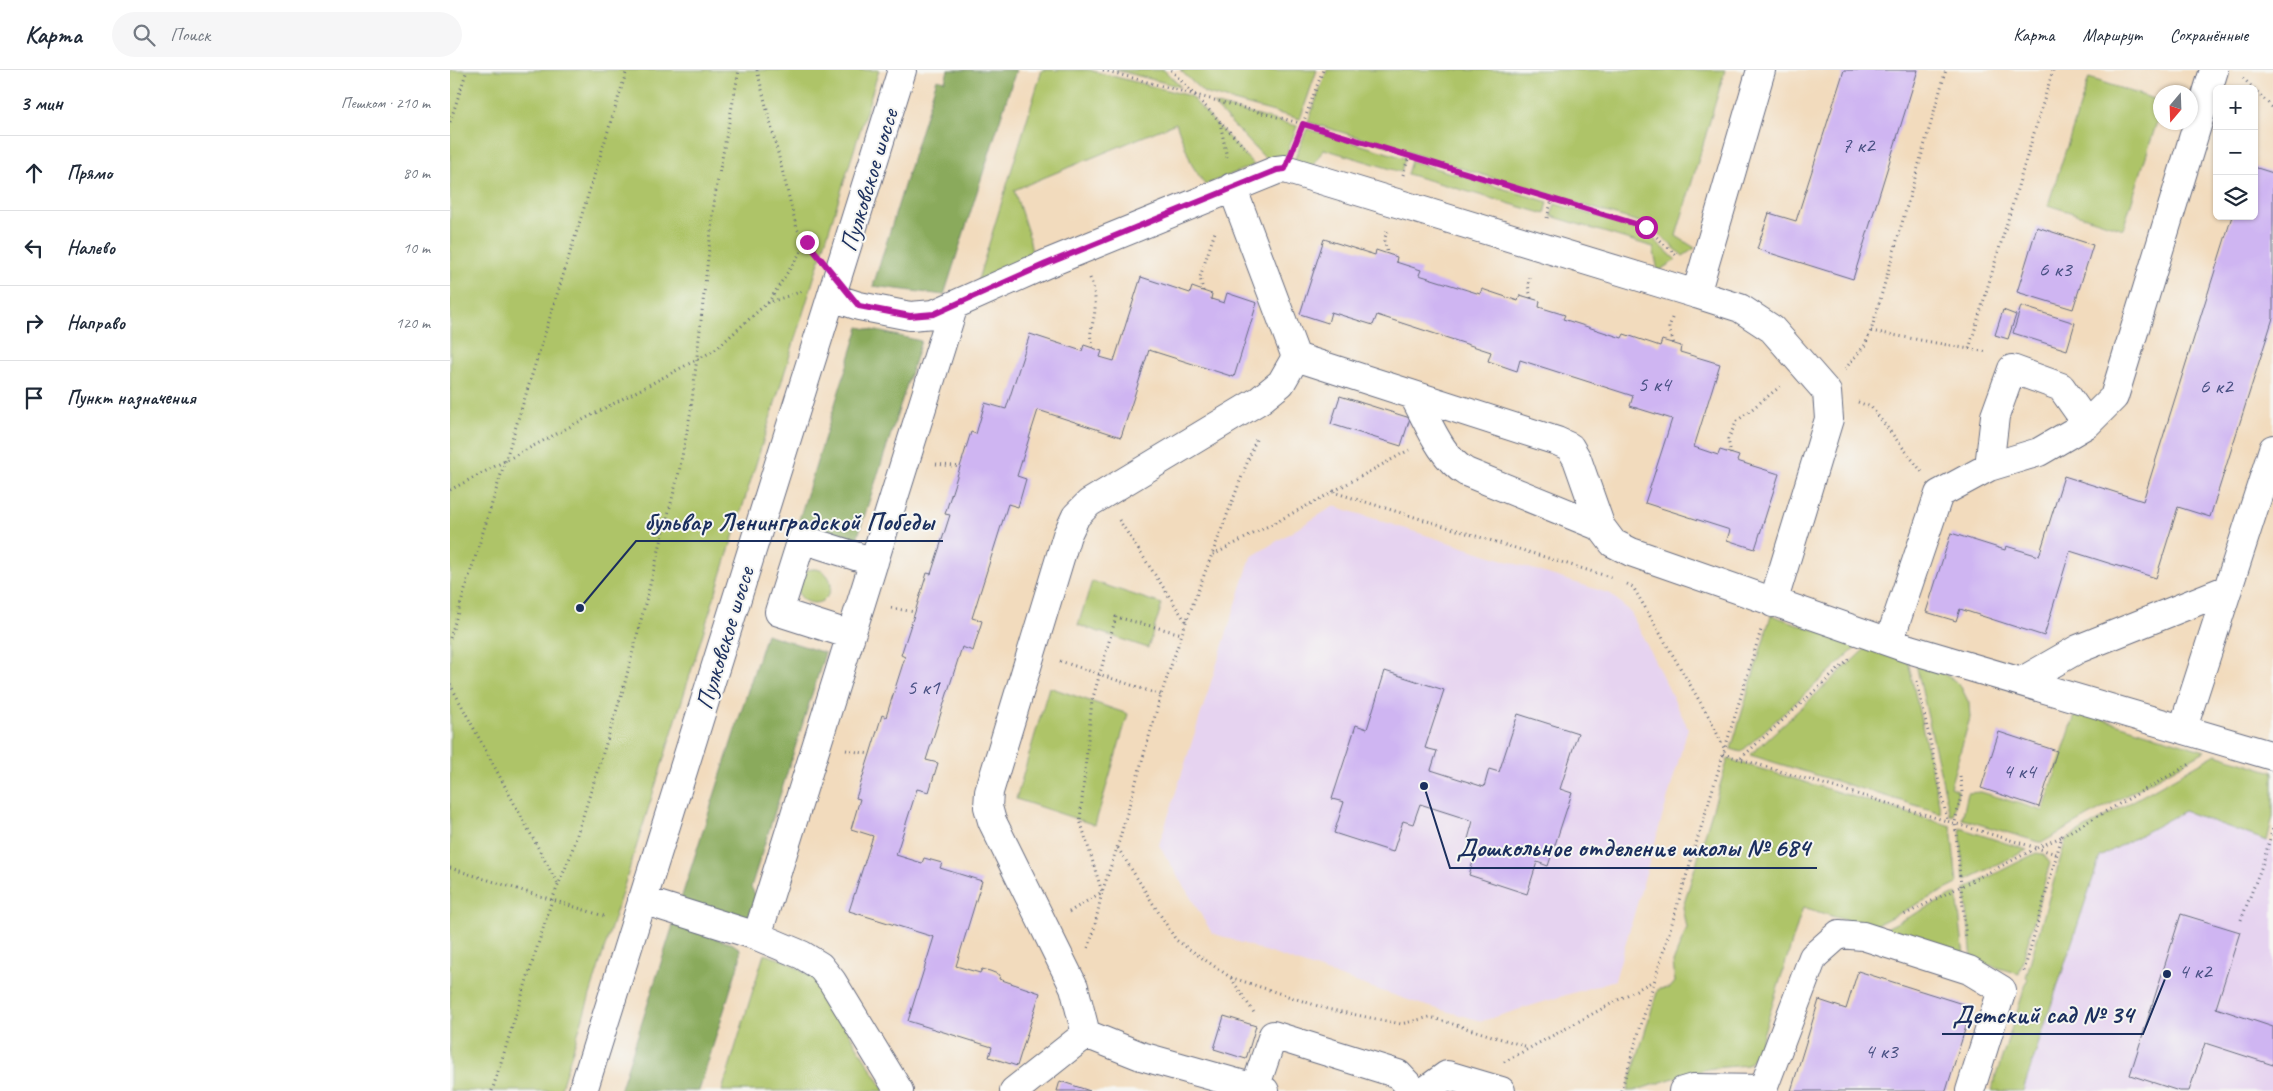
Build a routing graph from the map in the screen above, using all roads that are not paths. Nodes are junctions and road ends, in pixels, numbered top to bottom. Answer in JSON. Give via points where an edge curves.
{"nodes":[{"id":1,"x":902,"y":70,"type":"edge"},
{"id":2,"x":1761,"y":70,"type":"edge"},
{"id":3,"x":2214,"y":70,"type":"edge"},
{"id":4,"x":1232,"y":187,"type":"junction"},
{"id":5,"x":1698,"y":286,"type":"junction"},
{"id":6,"x":834,"y":288,"type":"junction"},
{"id":7,"x":954,"y":305,"type":"junction"},
{"id":8,"x":1296,"y":357,"type":"junction"},
{"id":9,"x":1413,"y":395,"type":"junction"},
{"id":10,"x":2087,"y":424,"type":"junction"},
{"id":11,"x":2273,"y":449,"type":"edge"},
{"id":12,"x":1988,"y":467,"type":"junction"},
{"id":13,"x":1601,"y":527,"type":"junction"},
{"id":14,"x":874,"y":562,"type":"junction"},
{"id":15,"x":2228,"y":589,"type":"junction"},
{"id":16,"x":1768,"y":613,"type":"junction"},
{"id":17,"x":851,"y":635,"type":"junction"},
{"id":18,"x":1890,"y":642,"type":"junction"},
{"id":19,"x":2022,"y":681,"type":"junction"},
{"id":20,"x":2183,"y":728,"type":"junction"},
{"id":21,"x":2273,"y":756,"type":"edge"},
{"id":22,"x":642,"y":900,"type":"junction"},
{"id":23,"x":757,"y":936,"type":"junction"},
{"id":24,"x":1086,"y":1034,"type":"junction"},
{"id":25,"x":1260,"y":1090,"type":"edge"},
{"id":26,"x":1762,"y":1090,"type":"edge"},
{"id":27,"x":583,"y":1091,"type":"edge"},
{"id":28,"x":899,"y":1091,"type":"edge"},
{"id":29,"x":1014,"y":1091,"type":"edge"},
{"id":30,"x":1414,"y":1091,"type":"edge"},
{"id":31,"x":1425,"y":1091,"type":"edge"},
{"id":32,"x":1501,"y":1091,"type":"edge"},
{"id":33,"x":1683,"y":1091,"type":"edge"},
{"id":34,"x":1970,"y":1091,"type":"edge"}],
"edges":[{"from":1,"to":6,"type":"street","name":"Пулковское шоссе"},
{"from":2,"to":5,"type":"street"},
{"from":3,"to":10,"type":"street","via":[[2114,396]]},
{"from":4,"to":5,"type":"street","via":[[1276,171]]},
{"from":4,"to":7,"type":"street"},
{"from":4,"to":8,"type":"street"},
{"from":5,"to":16,"type":"street","via":[[1772,329],[1827,392],[1829,419]]},
{"from":6,"to":7,"type":"street","via":[[859,306],[910,316],[934,314]]},
{"from":6,"to":22,"type":"street","name":"Пулковское шоссе"},
{"from":7,"to":14,"type":"street"},
{"from":8,"to":9,"type":"street"},
{"from":8,"to":24,"type":"street","via":[[1281,383],[1260,400],[1102,494],[1076,516],[1067,535],[989,792],[988,807],[1074,987]]},
{"from":9,"to":13,"type":"street","via":[[1455,466]]},
{"from":9,"to":13,"type":"street","via":[[1570,448],[1578,459]]},
{"from":10,"to":12,"type":"street","via":[[2039,452]]},
{"from":10,"to":12,"type":"street","via":[[2061,387],[2012,369],[1995,416]]},
{"from":11,"to":15,"type":"street"},
{"from":12,"to":18,"type":"street","via":[[1939,494]]},
{"from":13,"to":16,"type":"street","via":[[1613,543],[1630,552]]},
{"from":14,"to":17,"type":"street"},
{"from":14,"to":17,"type":"street","via":[[802,539],[779,612]]},
{"from":15,"to":19,"type":"street","via":[[2078,649]]},
{"from":15,"to":20,"type":"street"},
{"from":16,"to":18,"type":"street"},
{"from":17,"to":23,"type":"street"},
{"from":18,"to":19,"type":"street"},
{"from":19,"to":20,"type":"street"},
{"from":20,"to":21,"type":"street"},
{"from":22,"to":23,"type":"street"},
{"from":22,"to":27,"type":"street","name":"Пулковское шоссе"},
{"from":23,"to":28,"type":"street","via":[[802,954],[820,966]]},
{"from":24,"to":25,"type":"street","via":[[1141,1056]]},
{"from":24,"to":29,"type":"street"},
{"from":25,"to":30,"type":"street","via":[[1273,1036],[1398,1074]]},
{"from":26,"to":33,"type":"street","via":[[1693,1088]]},
{"from":26,"to":34,"type":"street","via":[[1813,957],[1839,934],[1864,936],[1969,970],[2002,990]]},
{"from":31,"to":32,"type":"street","via":[[1447,1075]]}]}
